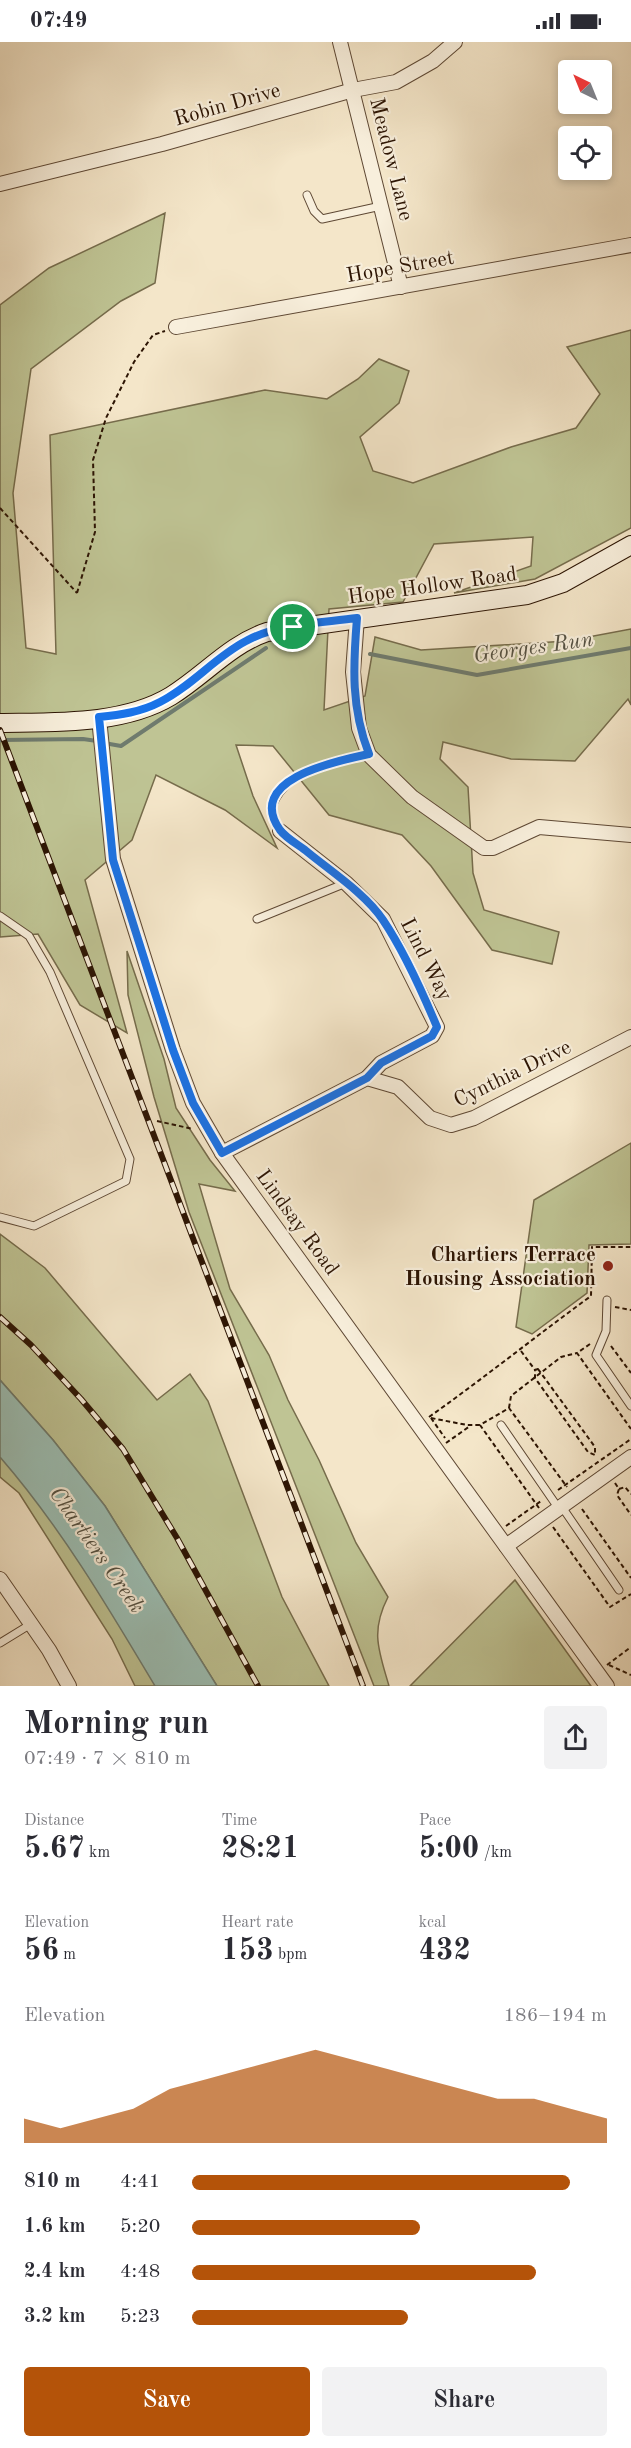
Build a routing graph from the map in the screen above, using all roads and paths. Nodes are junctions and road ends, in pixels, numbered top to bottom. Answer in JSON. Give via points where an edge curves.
{"nodes":[{"id":1,"x":340,"y":42,"type":"edge"},
{"id":2,"x":455,"y":42,"type":"edge"},
{"id":3,"x":353,"y":90,"type":"junction"},
{"id":4,"x":0,"y":184,"type":"edge"},
{"id":5,"x":306,"y":195,"type":"dead end"},
{"id":6,"x":381,"y":206,"type":"junction"},
{"id":7,"x":631,"y":245,"type":"edge"},
{"id":8,"x":401,"y":287,"type":"junction"},
{"id":9,"x":176,"y":327,"type":"joint"},
{"id":10,"x":0,"y":508,"type":"edge"},
{"id":11,"x":631,"y":545,"type":"edge"},
{"id":12,"x":357,"y":618,"type":"junction"},
{"id":13,"x":0,"y":723,"type":"edge"},
{"id":14,"x":99,"y":724,"type":"junction"},
{"id":15,"x":369,"y":754,"type":"junction"},
{"id":16,"x":280,"y":831,"type":"joint"},
{"id":17,"x":631,"y":835,"type":"edge"},
{"id":18,"x":346,"y":883,"type":"junction"},
{"id":19,"x":0,"y":916,"type":"edge"},
{"id":20,"x":257,"y":919,"type":"dead end"},
{"id":21,"x":631,"y":1037,"type":"edge"},
{"id":22,"x":367,"y":1078,"type":"junction"},
{"id":23,"x":157,"y":1121,"type":"dead end"},
{"id":24,"x":195,"y":1129,"type":"dead end"},
{"id":25,"x":222,"y":1153,"type":"junction"},
{"id":26,"x":0,"y":1217,"type":"edge"},
{"id":27,"x":631,"y":1247,"type":"edge"},
{"id":28,"x":607,"y":1304,"type":"joint"},
{"id":29,"x":631,"y":1310,"type":"edge"},
{"id":30,"x":604,"y":1336,"type":"junction"},
{"id":31,"x":521,"y":1351,"type":"junction"},
{"id":32,"x":577,"y":1353,"type":"dead end"},
{"id":33,"x":535,"y":1370,"type":"junction"},
{"id":34,"x":542,"y":1372,"type":"junction"},
{"id":35,"x":631,"y":1373,"type":"edge"},
{"id":36,"x":535,"y":1378,"type":"junction"},
{"id":37,"x":631,"y":1406,"type":"edge"},
{"id":38,"x":509,"y":1408,"type":"dead end"},
{"id":39,"x":480,"y":1425,"type":"dead end"},
{"id":40,"x":501,"y":1425,"type":"dead end"},
{"id":41,"x":470,"y":1426,"type":"junction"},
{"id":42,"x":631,"y":1438,"type":"edge"},
{"id":43,"x":437,"y":1450,"type":"junction"},
{"id":44,"x":595,"y":1455,"type":"junction"},
{"id":45,"x":631,"y":1457,"type":"edge"},
{"id":46,"x":599,"y":1461,"type":"junction"},
{"id":47,"x":622,"y":1477,"type":"dead end"},
{"id":48,"x":615,"y":1483,"type":"junction"},
{"id":49,"x":606,"y":1489,"type":"dead end"},
{"id":50,"x":619,"y":1489,"type":"junction"},
{"id":51,"x":631,"y":1494,"type":"edge"},
{"id":52,"x":550,"y":1495,"type":"junction"},
{"id":53,"x":580,"y":1507,"type":"dead end"},
{"id":54,"x":563,"y":1510,"type":"junction"},
{"id":55,"x":631,"y":1515,"type":"edge"},
{"id":56,"x":553,"y":1527,"type":"dead end"},
{"id":57,"x":496,"y":1532,"type":"junction"},
{"id":58,"x":506,"y":1546,"type":"junction"},
{"id":59,"x":0,"y":1579,"type":"edge"},
{"id":60,"x":618,"y":1590,"type":"dead end"},
{"id":61,"x":31,"y":1624,"type":"junction"},
{"id":62,"x":0,"y":1643,"type":"edge"},
{"id":63,"x":631,"y":1647,"type":"edge"},
{"id":64,"x":607,"y":1665,"type":"junction"},
{"id":65,"x":612,"y":1672,"type":"dead end"},
{"id":66,"x":631,"y":1675,"type":"edge"},
{"id":67,"x":69,"y":1686,"type":"edge"},
{"id":68,"x":607,"y":1686,"type":"edge"}],
"edges":[{"from":1,"to":3,"type":"street","name":"Meadow Lane"},
{"from":2,"to":3,"type":"street","name":"Robin Drive","via":[[396,82]]},
{"from":3,"to":4,"type":"street","name":"Robin Drive","via":[[162,144]]},
{"from":3,"to":6,"type":"street","name":"Meadow Lane"},
{"from":5,"to":6,"type":"lane","via":[[322,219]]},
{"from":6,"to":8,"type":"street","name":"Meadow Lane"},
{"from":7,"to":8,"type":"street","name":"Hope Street"},
{"from":8,"to":9,"type":"street","name":"Hope Street"},
{"from":9,"to":10,"type":"path","via":[[153,335],[134,362],[106,418],[93,460],[95,532],[77,592]]},
{"from":11,"to":12,"type":"main road","name":"Hope Hollow Road","via":[[563,583],[527,595]]},
{"from":12,"to":14,"type":"main road","name":"Hope Hollow Road","via":[[278,629],[256,636],[160,702]]},
{"from":12,"to":15,"type":"street","via":[[353,672],[359,728]]},
{"from":13,"to":14,"type":"main road","name":"Hope Hollow Road"},
{"from":14,"to":25,"type":"street","name":"Lindsay Road","via":[[113,860],[189,1092]]},
{"from":15,"to":16,"type":"lane","via":[[294,777],[275,795],[271,810]]},
{"from":15,"to":17,"type":"street","via":[[412,797],[484,848],[493,848],[539,826]]},
{"from":16,"to":18,"type":"street","name":"Lind Way"},
{"from":18,"to":20,"type":"lane"},
{"from":18,"to":22,"type":"street","name":"Lind Way","via":[[383,919],[437,1027],[432,1036],[381,1063]]},
{"from":19,"to":26,"type":"lane","via":[[28,936],[50,972],[130,1159],[126,1181],[34,1226]]},
{"from":21,"to":22,"type":"street","name":"Cynthia Drive","via":[[474,1118],[451,1125],[429,1118],[398,1087]]},
{"from":22,"to":25,"type":"street"},
{"from":23,"to":24,"type":"path"},
{"from":25,"to":43,"type":"street","name":"Lindsay Road"},
{"from":27,"to":31,"type":"path","via":[[592,1247],[591,1296]]},
{"from":28,"to":29,"type":"path"},
{"from":28,"to":30,"type":"lane"},
{"from":30,"to":35,"type":"path"},
{"from":30,"to":37,"type":"lane","via":[[596,1355]]},
{"from":31,"to":33,"type":"path"},
{"from":31,"to":41,"type":"path","via":[[428,1417]]},
{"from":32,"to":34,"type":"path","via":[[567,1354]]},
{"from":33,"to":34,"type":"path"},
{"from":33,"to":36,"type":"path"},
{"from":34,"to":36,"type":"path"},
{"from":34,"to":44,"type":"path","via":[[595,1448]]},
{"from":36,"to":38,"type":"path","via":[[511,1396]]},
{"from":36,"to":44,"type":"path","via":[[588,1452]]},
{"from":39,"to":41,"type":"path"},
{"from":40,"to":52,"type":"lane"},
{"from":41,"to":43,"type":"path"},
{"from":42,"to":46,"type":"path"},
{"from":43,"to":57,"type":"street","name":"Lindsay Road"},
{"from":44,"to":46,"type":"path"},
{"from":45,"to":54,"type":"street"},
{"from":46,"to":52,"type":"path"},
{"from":47,"to":48,"type":"path"},
{"from":48,"to":49,"type":"path"},
{"from":48,"to":50,"type":"path"},
{"from":50,"to":51,"type":"path","via":[[625,1487]]},
{"from":50,"to":55,"type":"path","via":[[617,1495]]},
{"from":52,"to":54,"type":"lane"},
{"from":52,"to":57,"type":"path"},
{"from":53,"to":54,"type":"path"},
{"from":54,"to":56,"type":"path"},
{"from":54,"to":58,"type":"street"},
{"from":54,"to":60,"type":"lane"},
{"from":57,"to":58,"type":"street","name":"Lindsay Road"},
{"from":58,"to":68,"type":"street","name":"Lindsay Road"},
{"from":59,"to":61,"type":"street"},
{"from":61,"to":62,"type":"lane"},
{"from":61,"to":67,"type":"street"},
{"from":63,"to":64,"type":"path"},
{"from":64,"to":65,"type":"path"},
{"from":64,"to":66,"type":"path"}]}
